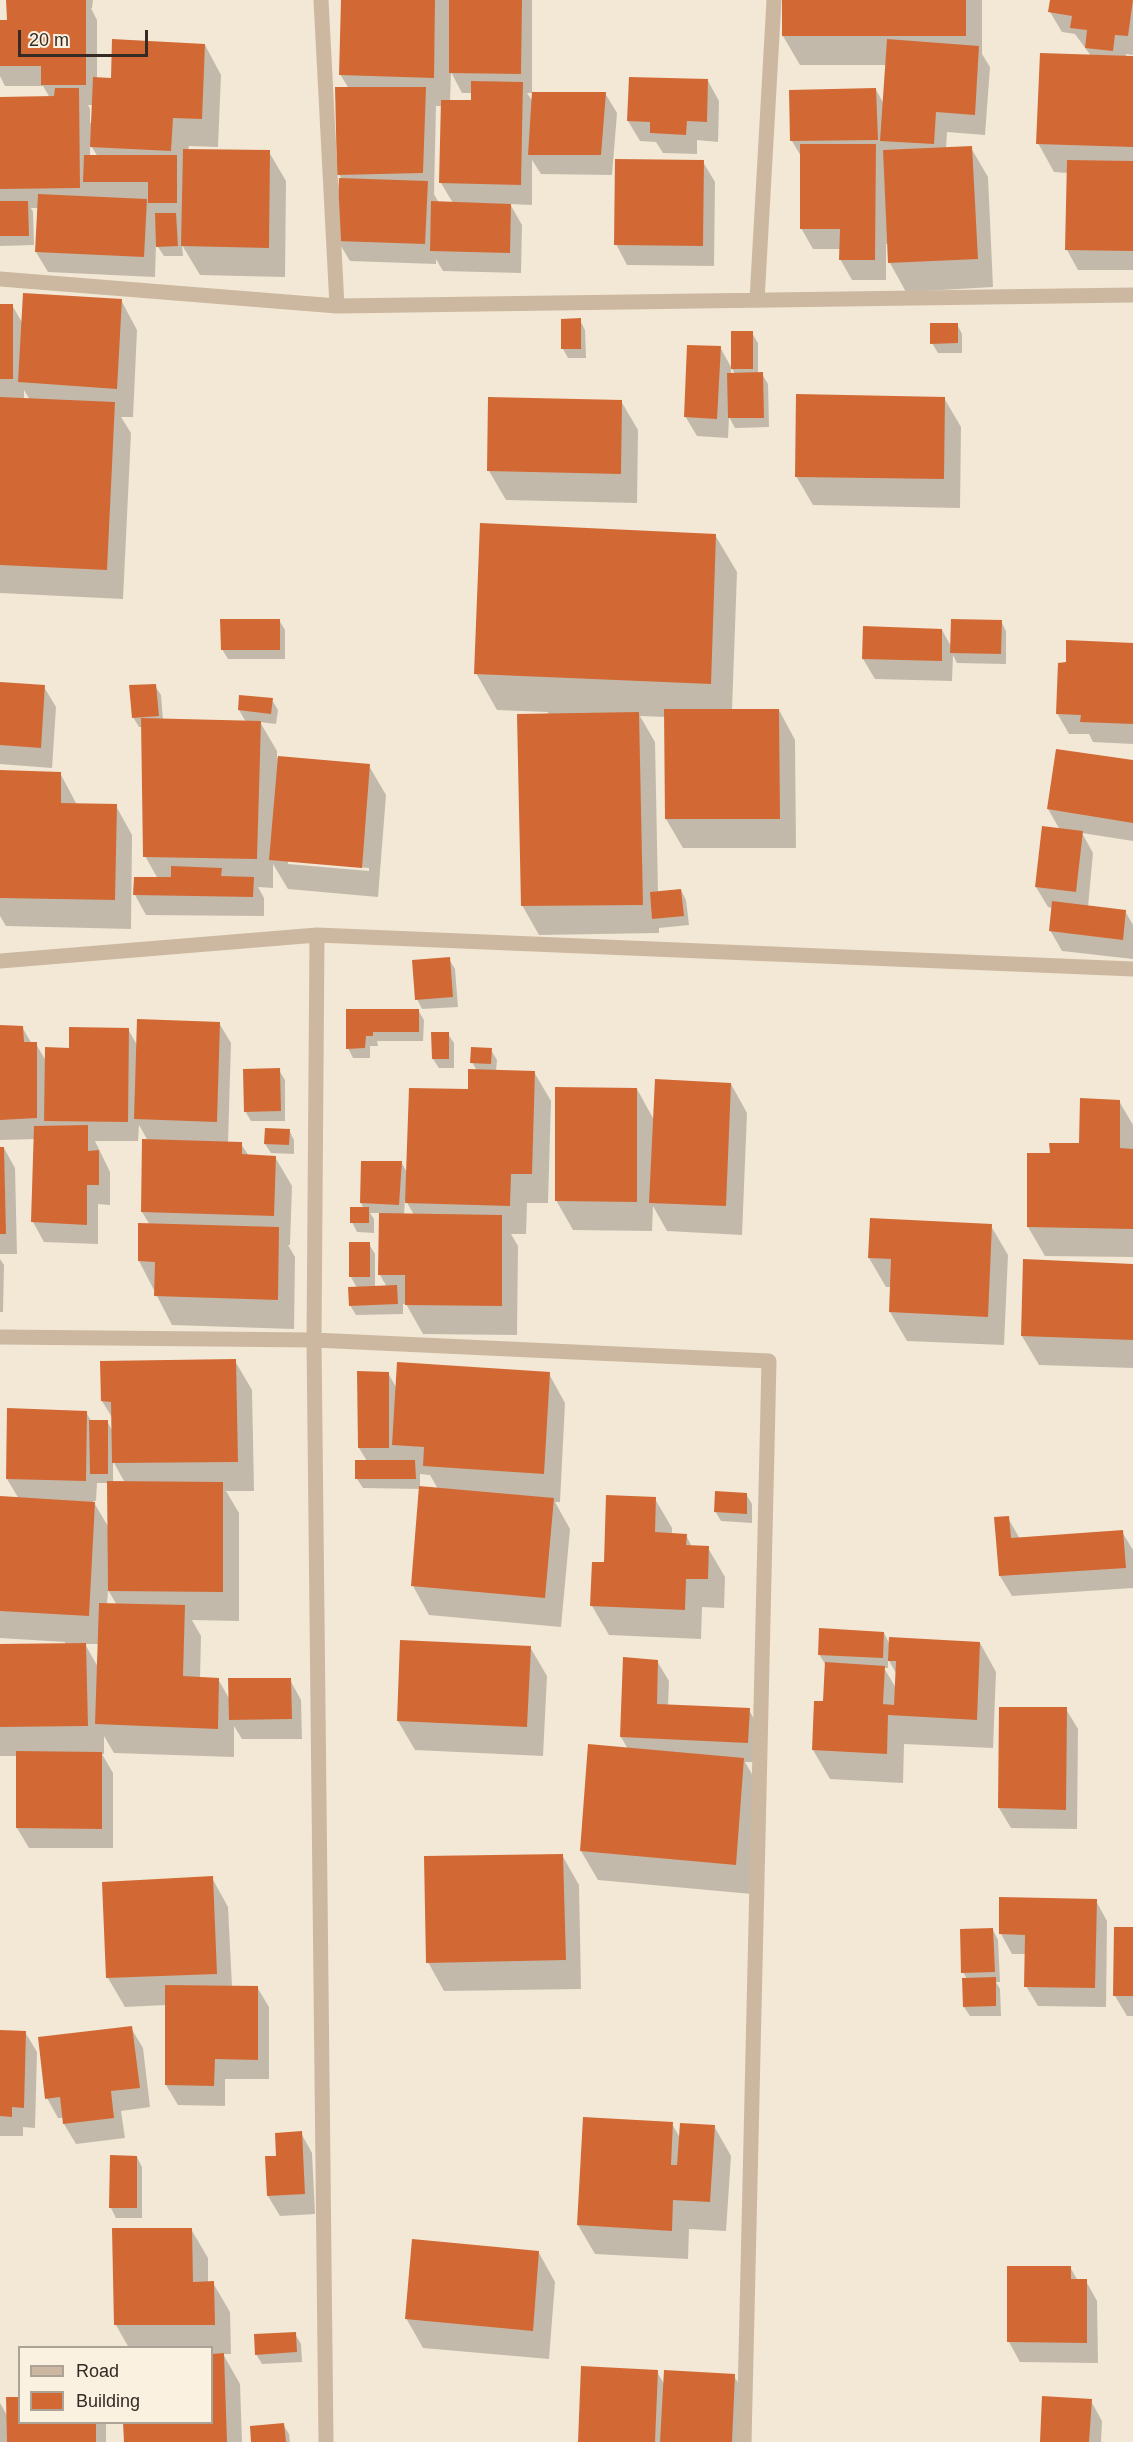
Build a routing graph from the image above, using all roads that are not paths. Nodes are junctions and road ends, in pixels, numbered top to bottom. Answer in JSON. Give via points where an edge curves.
{"nodes":[{"id":1,"x":321,"y":0,"type":"edge"},
{"id":2,"x":774,"y":0,"type":"edge"},
{"id":3,"x":0,"y":279,"type":"edge"},
{"id":4,"x":1133,"y":295,"type":"edge"},
{"id":5,"x":757,"y":300,"type":"junction"},
{"id":6,"x":337,"y":306,"type":"junction"},
{"id":7,"x":317,"y":935,"type":"junction"},
{"id":8,"x":0,"y":961,"type":"edge"},
{"id":9,"x":1133,"y":969,"type":"edge"},
{"id":10,"x":0,"y":1337,"type":"edge"},
{"id":11,"x":314,"y":1340,"type":"junction"},
{"id":12,"x":326,"y":2442,"type":"edge"},
{"id":13,"x":744,"y":2442,"type":"edge"}],
"edges":[{"from":1,"to":6,"type":"street"},
{"from":2,"to":5,"type":"street"},
{"from":3,"to":6,"type":"street"},
{"from":4,"to":5,"type":"street"},
{"from":5,"to":6,"type":"street"},
{"from":7,"to":8,"type":"street"},
{"from":7,"to":9,"type":"street"},
{"from":7,"to":11,"type":"street"},
{"from":10,"to":11,"type":"street"},
{"from":11,"to":12,"type":"street"},
{"from":11,"to":13,"type":"street","via":[[769,1361]]}]}
